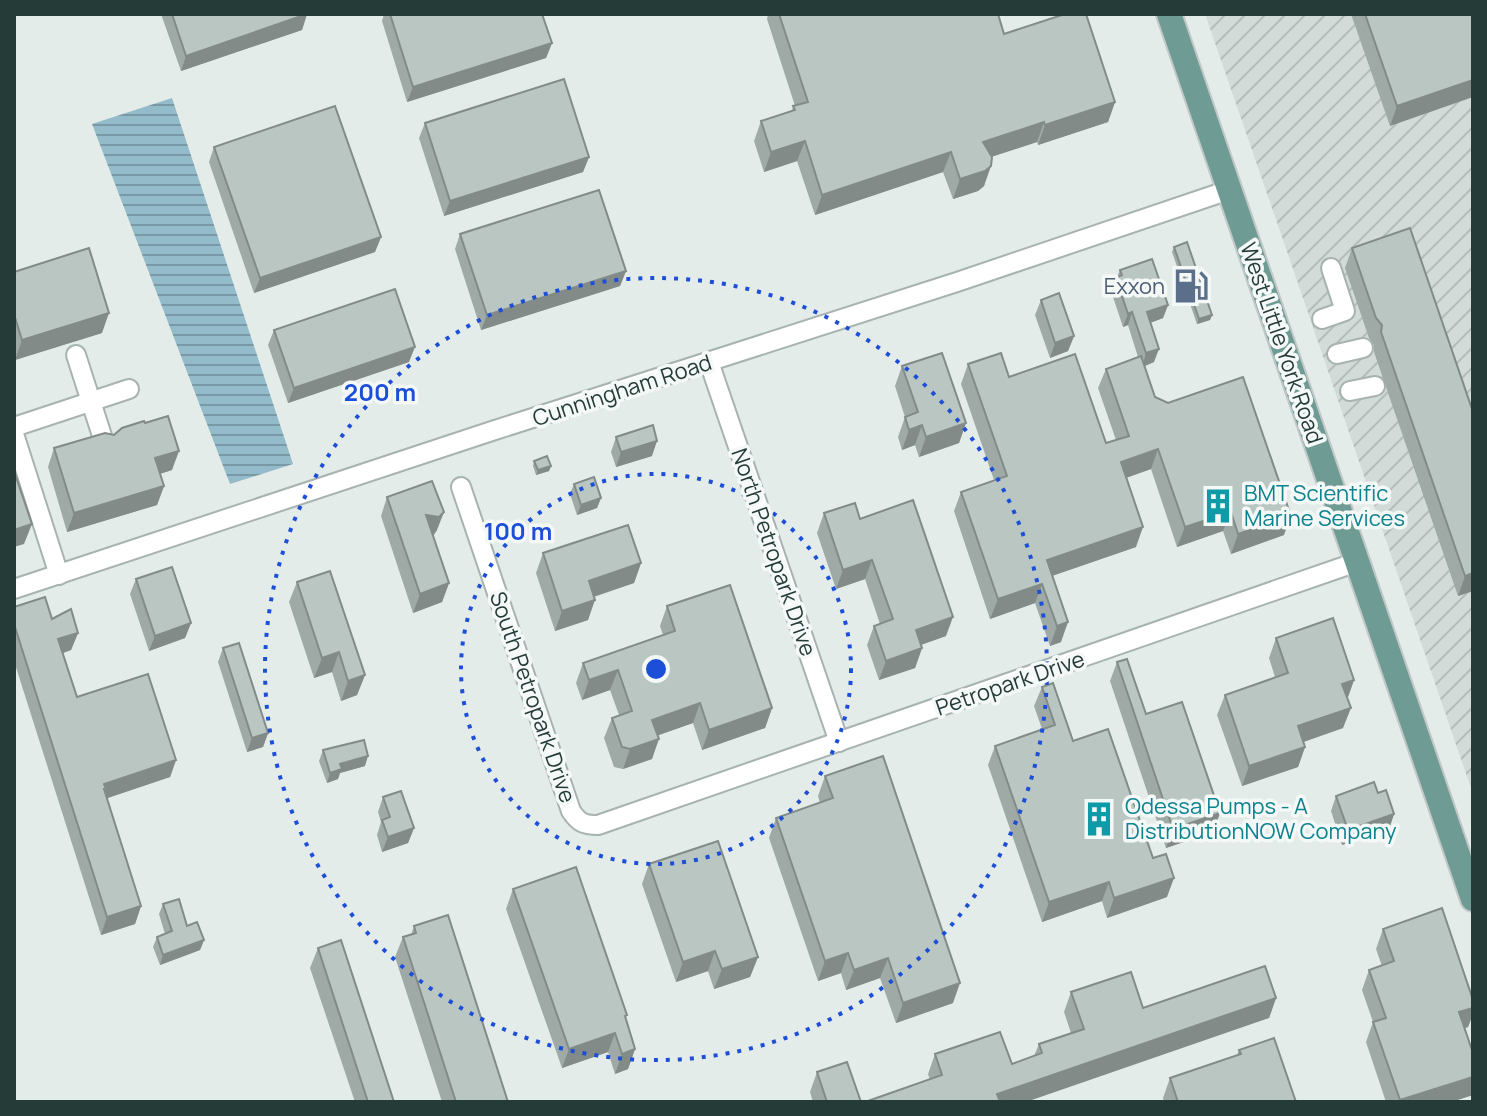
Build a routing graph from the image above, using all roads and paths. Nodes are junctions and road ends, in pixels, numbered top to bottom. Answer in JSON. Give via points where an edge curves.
{"nodes":[{"id":1,"x":1169,"y":14,"type":"edge"},
{"id":2,"x":1229,"y":190,"type":"junction"},
{"id":3,"x":1331,"y":268,"type":"dead end"},
{"id":4,"x":1322,"y":319,"type":"dead end"},
{"id":5,"x":1363,"y":348,"type":"dead end"},
{"id":6,"x":1337,"y":354,"type":"dead end"},
{"id":7,"x":76,"y":355,"type":"dead end"},
{"id":8,"x":709,"y":362,"type":"junction"},
{"id":9,"x":1375,"y":386,"type":"dead end"},
{"id":10,"x":129,"y":389,"type":"dead end"},
{"id":11,"x":1350,"y":391,"type":"dead end"},
{"id":12,"x":91,"y":401,"type":"junction"},
{"id":13,"x":14,"y":427,"type":"edge"},
{"id":14,"x":14,"y":434,"type":"edge"},
{"id":15,"x":104,"y":442,"type":"edge"},
{"id":16,"x":461,"y":487,"type":"dead end"},
{"id":17,"x":1357,"y":562,"type":"junction"},
{"id":18,"x":59,"y":575,"type":"junction"},
{"id":19,"x":14,"y":589,"type":"edge"},
{"id":20,"x":839,"y":742,"type":"junction"},
{"id":21,"x":662,"y":802,"type":"joint"},
{"id":22,"x":1473,"y":899,"type":"edge"}],
"edges":[{"from":1,"to":2,"type":"main road","name":"West Little York Road"},
{"from":2,"to":8,"type":"street","name":"Cunningham Road"},
{"from":2,"to":17,"type":"main road","name":"West Little York Road"},
{"from":3,"to":4,"type":"street","via":[[1345,311]]},
{"from":5,"to":6,"type":"street"},
{"from":7,"to":12,"type":"street"},
{"from":8,"to":18,"type":"street","name":"Cunningham Road"},
{"from":8,"to":20,"type":"street","name":"North Petropark Drive"},
{"from":9,"to":11,"type":"street"},
{"from":10,"to":12,"type":"street"},
{"from":12,"to":13,"type":"street"},
{"from":12,"to":15,"type":"street"},
{"from":14,"to":18,"type":"street"},
{"from":16,"to":21,"type":"street","name":"South Petropark Drive","via":[[571,811],[578,821],[598,825]]},
{"from":17,"to":20,"type":"street","name":"Petropark Drive"},
{"from":17,"to":22,"type":"main road","name":"West Little York Road"},
{"from":18,"to":19,"type":"street","name":"Cunningham Road"},
{"from":20,"to":21,"type":"street","name":"Petropark Drive"}]}
